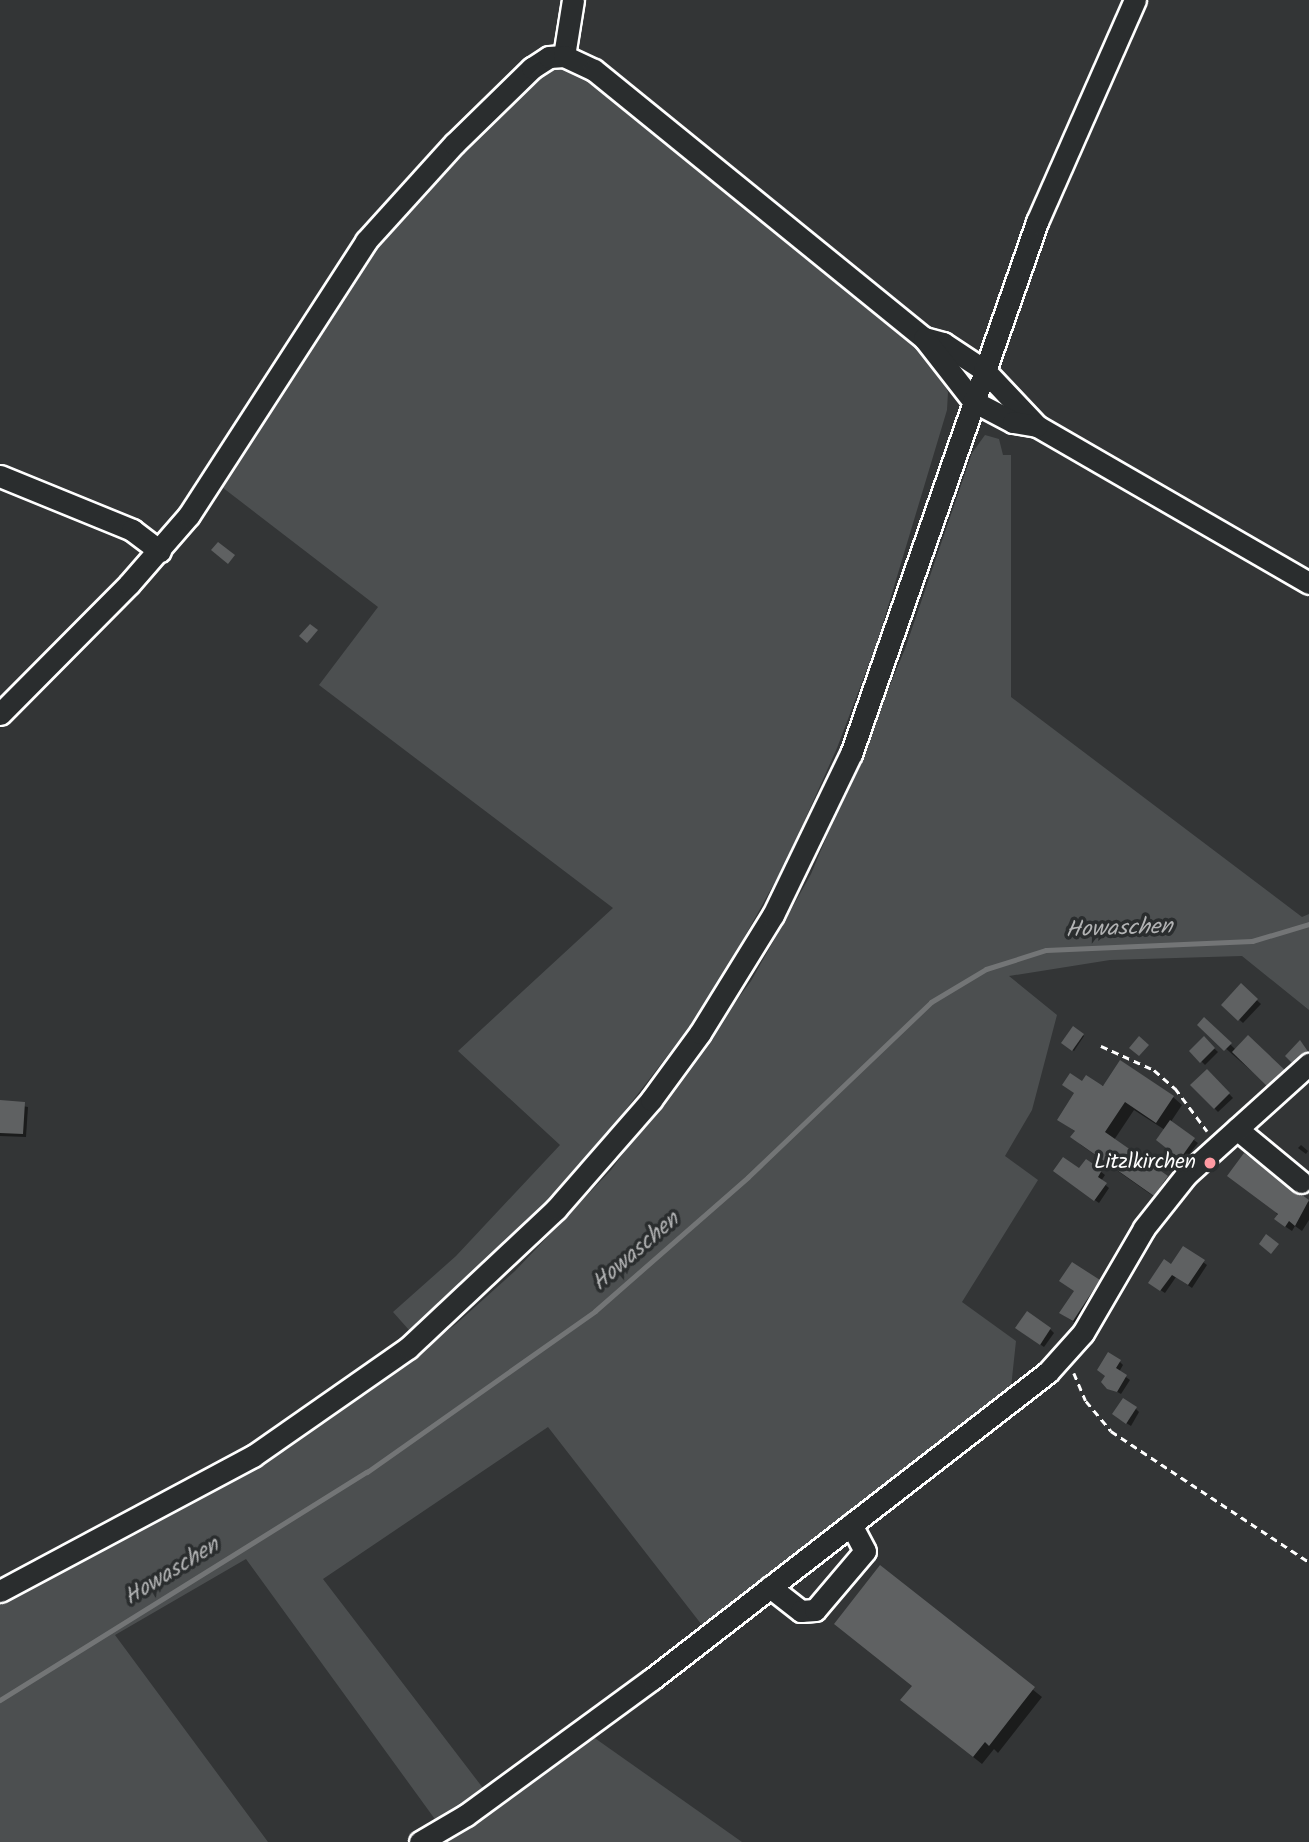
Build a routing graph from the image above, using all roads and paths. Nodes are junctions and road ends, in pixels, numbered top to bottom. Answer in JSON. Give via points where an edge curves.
{"nodes":[{"id":1,"x":573,"y":0,"type":"edge"},
{"id":2,"x":1135,"y":0,"type":"edge"},
{"id":3,"x":564,"y":56,"type":"junction"},
{"id":4,"x":924,"y":338,"type":"junction"},
{"id":5,"x":984,"y":370,"type":"junction"},
{"id":6,"x":972,"y":401,"type":"junction"},
{"id":7,"x":1037,"y":426,"type":"junction"},
{"id":8,"x":0,"y":476,"type":"edge"},
{"id":9,"x":160,"y":551,"type":"junction"},
{"id":10,"x":1309,"y":583,"type":"edge"},
{"id":11,"x":0,"y":713,"type":"edge"},
{"id":12,"x":1101,"y":1046,"type":"dead end"},
{"id":13,"x":1309,"y":1064,"type":"edge"},
{"id":14,"x":1237,"y":1129,"type":"junction"},
{"id":15,"x":1219,"y":1145,"type":"junction"},
{"id":16,"x":1301,"y":1182,"type":"dead end"},
{"id":17,"x":1068,"y":1352,"type":"junction"},
{"id":18,"x":851,"y":1525,"type":"junction"},
{"id":19,"x":1309,"y":1563,"type":"edge"},
{"id":20,"x":770,"y":1587,"type":"junction"},
{"id":21,"x":0,"y":1591,"type":"edge"},
{"id":22,"x":420,"y":1842,"type":"edge"}],
"edges":[{"from":1,"to":3,"type":"street"},
{"from":2,"to":5,"type":"street","via":[[1037,222]]},
{"from":3,"to":4,"type":"street","via":[[594,70]]},
{"from":3,"to":9,"type":"street","via":[[549,57],[532,68],[418,180],[366,241],[212,481]]},
{"from":4,"to":5,"type":"street","via":[[943,343]]},
{"from":4,"to":6,"type":"street"},
{"from":5,"to":6,"type":"street"},
{"from":5,"to":7,"type":"street"},
{"from":6,"to":7,"type":"street","via":[[1013,422]]},
{"from":6,"to":21,"type":"street","via":[[851,754],[798,869],[739,976],[651,1100],[506,1260],[365,1381],[253,1456]]},
{"from":7,"to":10,"type":"street"},
{"from":8,"to":9,"type":"street","via":[[132,530]]},
{"from":9,"to":11,"type":"street"},
{"from":12,"to":15,"type":"path","via":[[1154,1070],[1175,1088]]},
{"from":13,"to":14,"type":"street"},
{"from":14,"to":15,"type":"street"},
{"from":14,"to":16,"type":"street"},
{"from":15,"to":17,"type":"street","via":[[1186,1175],[1144,1228]]},
{"from":17,"to":18,"type":"street"},
{"from":17,"to":19,"type":"path","via":[[1086,1401],[1111,1431]]},
{"from":18,"to":20,"type":"street"},
{"from":18,"to":20,"type":"street","via":[[865,1551],[815,1611],[801,1611]]},
{"from":20,"to":22,"type":"street","via":[[560,1747]]}]}
